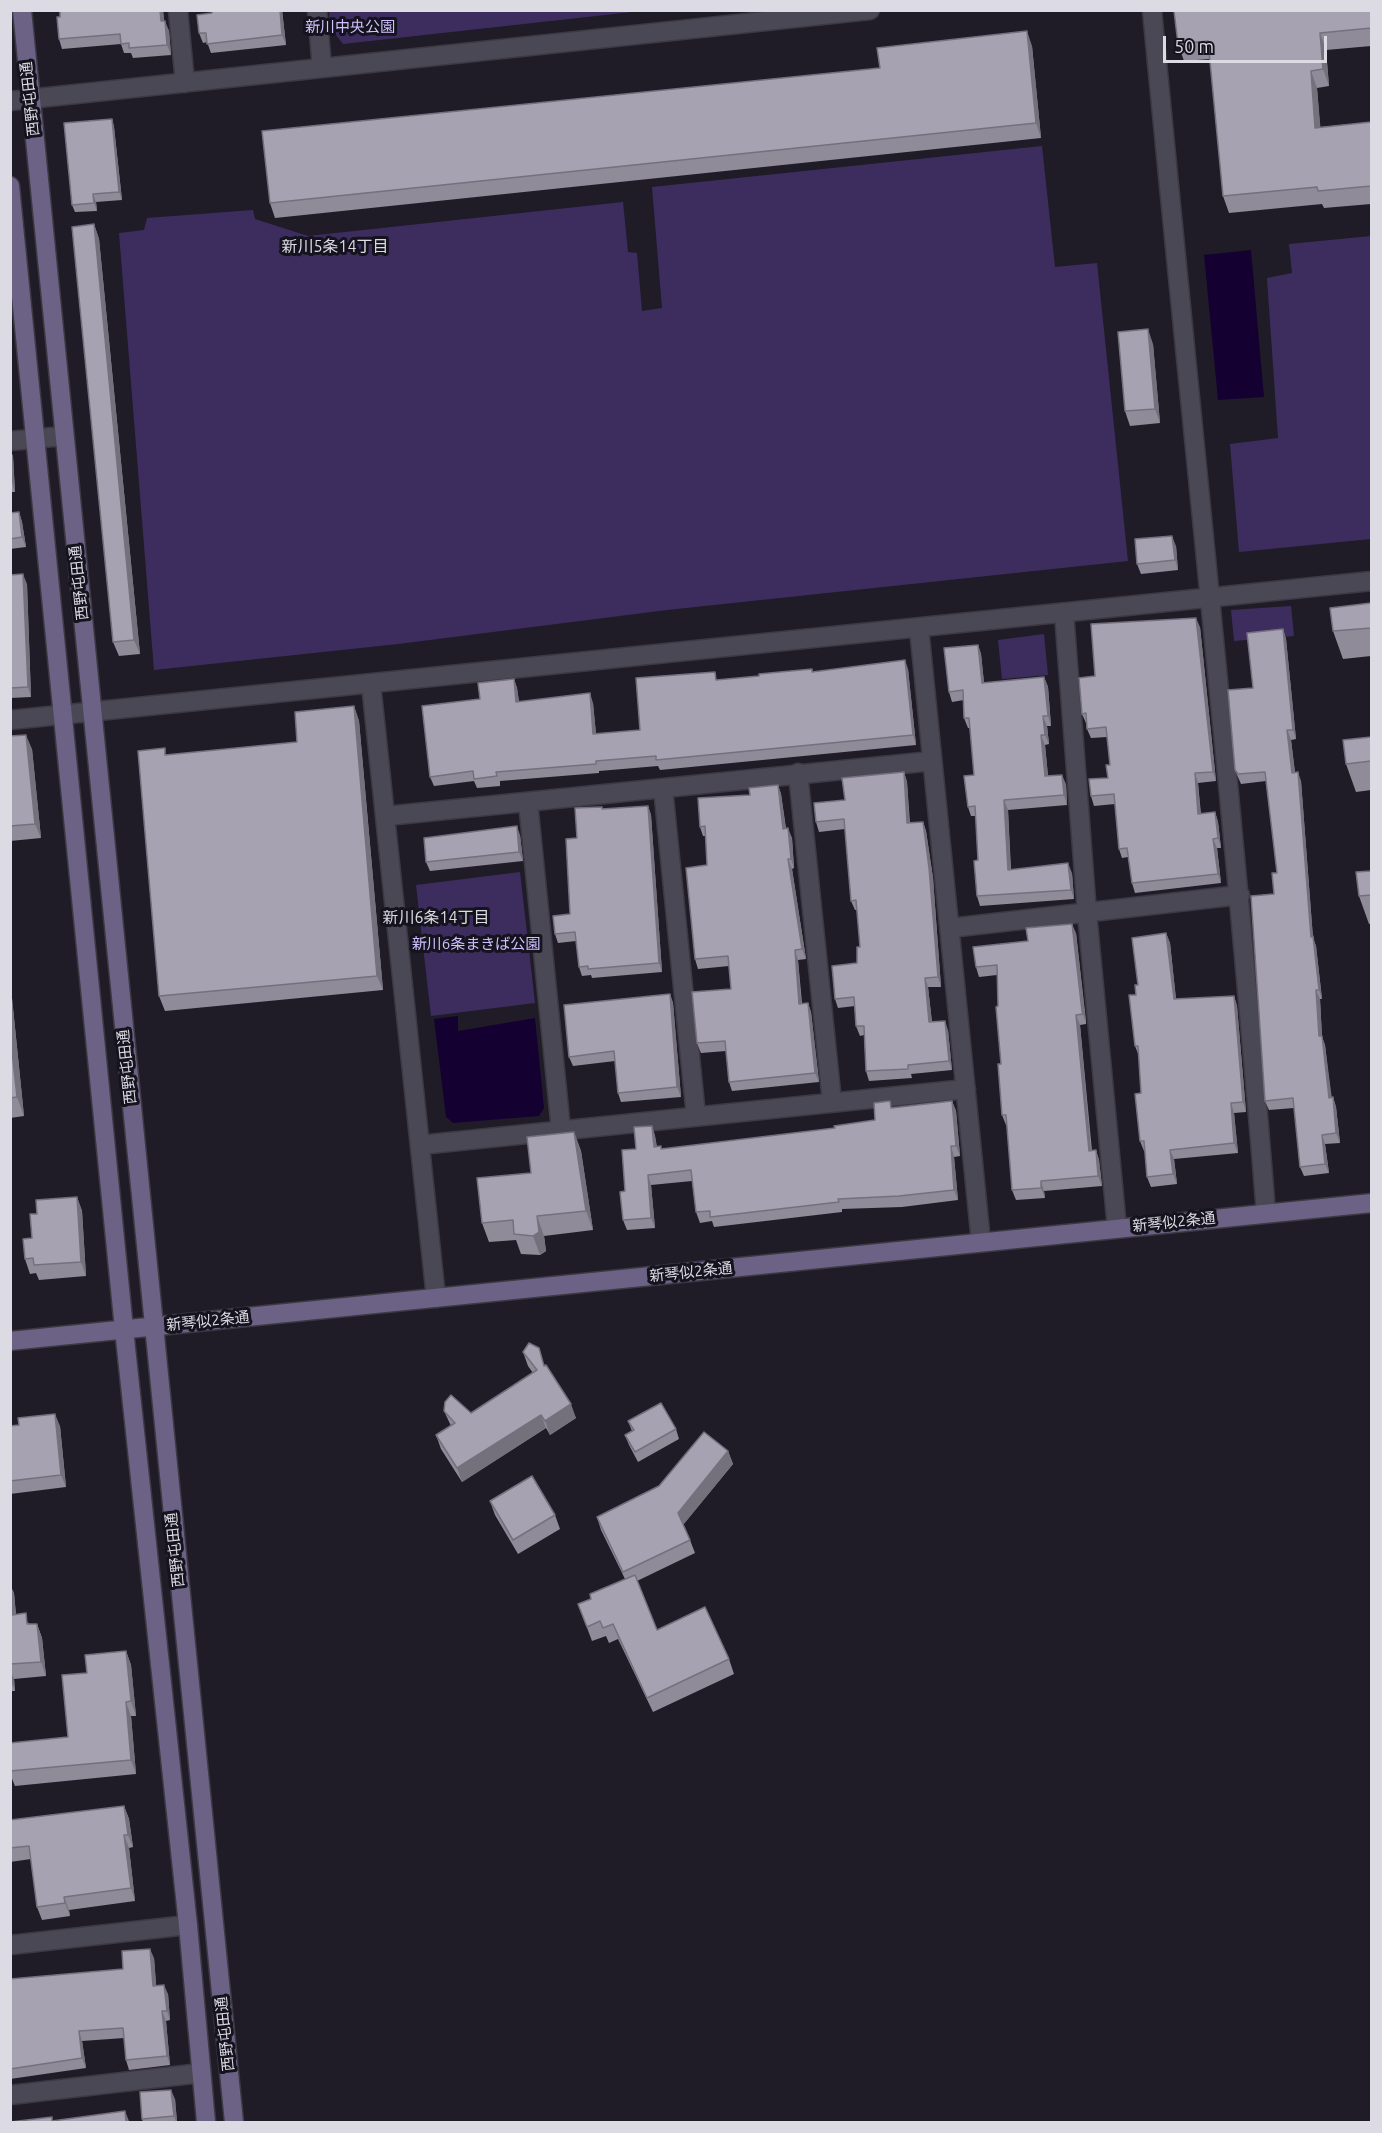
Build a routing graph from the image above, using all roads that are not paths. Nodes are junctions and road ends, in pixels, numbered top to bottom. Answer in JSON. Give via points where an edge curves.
{"nodes":[{"id":1,"x":22,"y":10,"type":"edge"},
{"id":2,"x":178,"y":10,"type":"edge"},
{"id":3,"x":317,"y":10,"type":"edge"},
{"id":4,"x":870,"y":10,"type":"edge"},
{"id":5,"x":1152,"y":10,"type":"edge"},
{"id":6,"x":746,"y":17,"type":"edge"},
{"id":7,"x":322,"y":68,"type":"junction"},
{"id":8,"x":185,"y":83,"type":"junction"},
{"id":9,"x":30,"y":100,"type":"junction"},
{"id":10,"x":10,"y":101,"type":"edge"},
{"id":11,"x":10,"y":186,"type":"edge"},
{"id":12,"x":64,"y":436,"type":"junction"},
{"id":13,"x":36,"y":439,"type":"junction"},
{"id":14,"x":10,"y":441,"type":"edge"},
{"id":15,"x":1371,"y":581,"type":"edge"},
{"id":16,"x":1208,"y":598,"type":"junction"},
{"id":17,"x":1064,"y":613,"type":"junction"},
{"id":18,"x":919,"y":628,"type":"junction"},
{"id":19,"x":371,"y":684,"type":"junction"},
{"id":20,"x":93,"y":712,"type":"junction"},
{"id":21,"x":63,"y":715,"type":"junction"},
{"id":22,"x":10,"y":720,"type":"edge"},
{"id":23,"x":932,"y":761,"type":"junction"},
{"id":24,"x":798,"y":773,"type":"junction"},
{"id":25,"x":663,"y":788,"type":"junction"},
{"id":26,"x":528,"y":802,"type":"junction"},
{"id":27,"x":386,"y":816,"type":"junction"},
{"id":28,"x":1240,"y":895,"type":"junction"},
{"id":29,"x":1087,"y":914,"type":"junction"},
{"id":30,"x":950,"y":928,"type":"junction"},
{"id":31,"x":966,"y":1089,"type":"junction"},
{"id":32,"x":832,"y":1102,"type":"junction"},
{"id":33,"x":696,"y":1116,"type":"junction"},
{"id":34,"x":561,"y":1130,"type":"junction"},
{"id":35,"x":420,"y":1145,"type":"junction"},
{"id":36,"x":1371,"y":1203,"type":"edge"},
{"id":37,"x":1266,"y":1213,"type":"junction"},
{"id":38,"x":1118,"y":1228,"type":"junction"},
{"id":39,"x":981,"y":1242,"type":"junction"},
{"id":40,"x":436,"y":1298,"type":"junction"},
{"id":41,"x":152,"y":1327,"type":"junction"},
{"id":42,"x":124,"y":1329,"type":"junction"},
{"id":43,"x":10,"y":1341,"type":"edge"},
{"id":44,"x":188,"y":1925,"type":"junction"},
{"id":45,"x":10,"y":1945,"type":"edge"},
{"id":46,"x":201,"y":2073,"type":"junction"},
{"id":47,"x":10,"y":2096,"type":"edge"},
{"id":48,"x":206,"y":2122,"type":"edge"},
{"id":49,"x":234,"y":2122,"type":"edge"}],
"edges":[{"from":1,"to":9,"type":"street","name":"西野屯田通"},
{"from":2,"to":8,"type":"street"},
{"from":3,"to":7,"type":"street"},
{"from":4,"to":6,"type":"street"},
{"from":5,"to":16,"type":"street"},
{"from":6,"to":7,"type":"street"},
{"from":7,"to":8,"type":"street"},
{"from":8,"to":9,"type":"street"},
{"from":9,"to":10,"type":"street"},
{"from":9,"to":12,"type":"street","name":"西野屯田通"},
{"from":11,"to":13,"type":"street","name":"西野屯田通"},
{"from":12,"to":13,"type":"street"},
{"from":12,"to":20,"type":"street","name":"西野屯田通"},
{"from":13,"to":14,"type":"street"},
{"from":13,"to":21,"type":"street","name":"西野屯田通"},
{"from":15,"to":16,"type":"street"},
{"from":16,"to":17,"type":"street"},
{"from":16,"to":28,"type":"street"},
{"from":17,"to":18,"type":"street"},
{"from":17,"to":29,"type":"street"},
{"from":18,"to":19,"type":"street"},
{"from":18,"to":23,"type":"street"},
{"from":19,"to":20,"type":"street"},
{"from":19,"to":27,"type":"street"},
{"from":20,"to":21,"type":"street"},
{"from":20,"to":41,"type":"street","name":"西野屯田通"},
{"from":21,"to":22,"type":"street"},
{"from":21,"to":42,"type":"street","name":"西野屯田通"},
{"from":23,"to":24,"type":"street"},
{"from":23,"to":30,"type":"street"},
{"from":24,"to":25,"type":"street"},
{"from":24,"to":32,"type":"street"},
{"from":25,"to":26,"type":"street"},
{"from":25,"to":33,"type":"street"},
{"from":26,"to":27,"type":"street"},
{"from":26,"to":34,"type":"street"},
{"from":27,"to":35,"type":"street"},
{"from":28,"to":29,"type":"street"},
{"from":28,"to":37,"type":"street"},
{"from":29,"to":30,"type":"street"},
{"from":29,"to":38,"type":"street"},
{"from":30,"to":31,"type":"street"},
{"from":31,"to":32,"type":"street"},
{"from":31,"to":39,"type":"street"},
{"from":32,"to":33,"type":"street"},
{"from":33,"to":34,"type":"street"},
{"from":34,"to":35,"type":"street"},
{"from":35,"to":40,"type":"street"},
{"from":36,"to":37,"type":"street","name":"新琴似2条通"},
{"from":37,"to":38,"type":"street","name":"新琴似2条通"},
{"from":38,"to":39,"type":"street","name":"新琴似2条通"},
{"from":39,"to":40,"type":"street","name":"新琴似2条通"},
{"from":40,"to":41,"type":"street","name":"新琴似2条通"},
{"from":41,"to":42,"type":"street","name":"新琴似2条通"},
{"from":41,"to":49,"type":"street","name":"西野屯田通"},
{"from":42,"to":43,"type":"street","name":"新琴似2条通"},
{"from":42,"to":44,"type":"street","name":"西野屯田通"},
{"from":44,"to":45,"type":"street"},
{"from":44,"to":46,"type":"street","name":"西野屯田通"},
{"from":46,"to":47,"type":"street"},
{"from":46,"to":48,"type":"street","name":"西野屯田通"}]}
